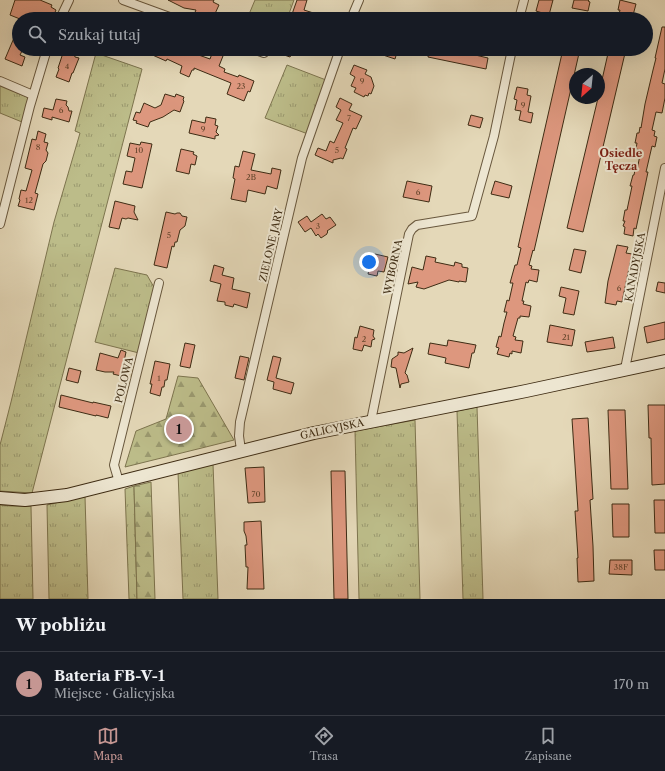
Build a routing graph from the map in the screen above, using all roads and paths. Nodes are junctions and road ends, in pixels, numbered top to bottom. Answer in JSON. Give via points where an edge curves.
{"nodes":[{"id":1,"x":69,"y":0,"type":"edge"},
{"id":2,"x":123,"y":0,"type":"edge"},
{"id":3,"x":359,"y":0,"type":"edge"},
{"id":4,"x":524,"y":0,"type":"edge"},
{"id":5,"x":63,"y":12,"type":"edge"},
{"id":6,"x":156,"y":12,"type":"edge"},
{"id":7,"x":354,"y":12,"type":"edge"},
{"id":8,"x":521,"y":12,"type":"edge"},
{"id":9,"x":45,"y":56,"type":"edge"},
{"id":10,"x":338,"y":56,"type":"edge"},
{"id":11,"x":511,"y":56,"type":"edge"},
{"id":12,"x":0,"y":81,"type":"edge"},
{"id":13,"x":33,"y":95,"type":"junction"},
{"id":14,"x":665,"y":168,"type":"edge"},
{"id":15,"x":0,"y":224,"type":"edge"},
{"id":16,"x":159,"y":283,"type":"dead end"},
{"id":17,"x":665,"y":361,"type":"edge"},
{"id":18,"x":624,"y":369,"type":"junction"},
{"id":19,"x":371,"y":421,"type":"junction"},
{"id":20,"x":241,"y":450,"type":"junction"},
{"id":21,"x":119,"y":482,"type":"junction"},
{"id":22,"x":0,"y":498,"type":"edge"}],
"edges":[{"from":1,"to":5,"type":"street"},
{"from":2,"to":6,"type":"street"},
{"from":3,"to":7,"type":"street"},
{"from":4,"to":8,"type":"street"},
{"from":9,"to":13,"type":"street"},
{"from":10,"to":20,"type":"street","name":"ZIELONE JARY","via":[[302,158],[240,422]]},
{"from":11,"to":19,"type":"street","name":"WYBORNA","via":[[494,136],[472,216],[417,225],[410,234]]},
{"from":12,"to":13,"type":"street"},
{"from":13,"to":15,"type":"street"},
{"from":14,"to":18,"type":"street","name":"KANADYJSKA"},
{"from":16,"to":21,"type":"street","name":"POLOWA","via":[[114,465]]},
{"from":17,"to":18,"type":"street","name":"GALICYJSKA"},
{"from":18,"to":19,"type":"street","name":"GALICYJSKA"},
{"from":19,"to":20,"type":"street","name":"GALICYJSKA"},
{"from":20,"to":21,"type":"street","name":"GALICYJSKA"},
{"from":21,"to":22,"type":"street","name":"GALICYJSKA","via":[[67,495],[25,500]]}]}
